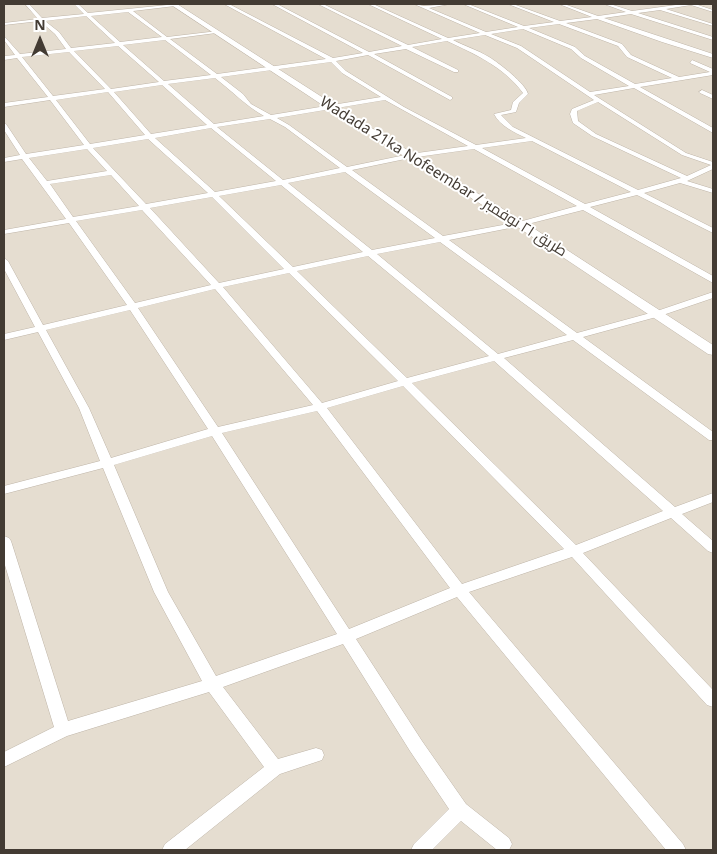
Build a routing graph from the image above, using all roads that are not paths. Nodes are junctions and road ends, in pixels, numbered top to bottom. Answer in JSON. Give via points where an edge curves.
{"nodes":[{"id":1,"x":27,"y":4,"type":"edge"},
{"id":2,"x":76,"y":4,"type":"edge"},
{"id":3,"x":174,"y":4,"type":"edge"},
{"id":4,"x":226,"y":4,"type":"edge"},
{"id":5,"x":274,"y":4,"type":"edge"},
{"id":6,"x":320,"y":4,"type":"edge"},
{"id":7,"x":370,"y":4,"type":"edge"},
{"id":8,"x":416,"y":4,"type":"edge"},
{"id":9,"x":448,"y":4,"type":"edge"},
{"id":10,"x":464,"y":4,"type":"edge"},
{"id":11,"x":510,"y":4,"type":"edge"},
{"id":12,"x":561,"y":4,"type":"edge"},
{"id":13,"x":606,"y":4,"type":"edge"},
{"id":14,"x":648,"y":4,"type":"edge"},
{"id":15,"x":691,"y":4,"type":"edge"},
{"id":16,"x":423,"y":7,"type":"junction"},
{"id":17,"x":660,"y":8,"type":"junction"},
{"id":18,"x":129,"y":10,"type":"junction"},
{"id":19,"x":713,"y":10,"type":"edge"},
{"id":20,"x":628,"y":11,"type":"junction"},
{"id":21,"x":88,"y":15,"type":"junction"},
{"id":22,"x":598,"y":17,"type":"junction"},
{"id":23,"x":41,"y":20,"type":"junction"},
{"id":24,"x":561,"y":22,"type":"junction"},
{"id":25,"x":4,"y":24,"type":"edge"},
{"id":26,"x":713,"y":24,"type":"edge"},
{"id":27,"x":524,"y":27,"type":"junction"},
{"id":28,"x":216,"y":32,"type":"junction"},
{"id":29,"x":486,"y":33,"type":"junction"},
{"id":30,"x":4,"y":37,"type":"edge"},
{"id":31,"x":166,"y":37,"type":"junction"},
{"id":32,"x":446,"y":39,"type":"junction"},
{"id":33,"x":713,"y":40,"type":"edge"},
{"id":34,"x":704,"y":43,"type":"dead end"},
{"id":35,"x":119,"y":44,"type":"junction"},
{"id":36,"x":694,"y":45,"type":"dead end"},
{"id":37,"x":408,"y":46,"type":"junction"},
{"id":38,"x":685,"y":47,"type":"junction"},
{"id":39,"x":70,"y":50,"type":"junction"},
{"id":40,"x":370,"y":54,"type":"junction"},
{"id":41,"x":713,"y":56,"type":"edge"},
{"id":42,"x":19,"y":57,"type":"junction"},
{"id":43,"x":4,"y":58,"type":"edge"},
{"id":44,"x":332,"y":60,"type":"junction"},
{"id":45,"x":692,"y":62,"type":"dead end"},
{"id":46,"x":270,"y":67,"type":"junction"},
{"id":47,"x":456,"y":71,"type":"dead end"},
{"id":48,"x":713,"y":73,"type":"edge"},
{"id":49,"x":215,"y":75,"type":"junction"},
{"id":50,"x":678,"y":79,"type":"junction"},
{"id":51,"x":164,"y":82,"type":"junction"},
{"id":52,"x":636,"y":87,"type":"junction"},
{"id":53,"x":109,"y":90,"type":"junction"},
{"id":54,"x":702,"y":92,"type":"dead end"},
{"id":55,"x":589,"y":94,"type":"junction"},
{"id":56,"x":713,"y":97,"type":"edge"},
{"id":57,"x":51,"y":98,"type":"junction"},
{"id":58,"x":387,"y":98,"type":"junction"},
{"id":59,"x":450,"y":98,"type":"dead end"},
{"id":60,"x":598,"y":100,"type":"junction"},
{"id":61,"x":4,"y":105,"type":"edge"},
{"id":62,"x":333,"y":108,"type":"junction"},
{"id":63,"x":272,"y":118,"type":"junction"},
{"id":64,"x":4,"y":125,"type":"edge"},
{"id":65,"x":213,"y":127,"type":"junction"},
{"id":66,"x":713,"y":131,"type":"edge"},
{"id":67,"x":150,"y":137,"type":"junction"},
{"id":68,"x":533,"y":139,"type":"junction"},
{"id":69,"x":475,"y":147,"type":"junction"},
{"id":70,"x":90,"y":148,"type":"junction"},
{"id":71,"x":410,"y":156,"type":"junction"},
{"id":72,"x":24,"y":157,"type":"junction"},
{"id":73,"x":4,"y":160,"type":"edge"},
{"id":74,"x":713,"y":165,"type":"edge"},
{"id":75,"x":347,"y":169,"type":"junction"},
{"id":76,"x":113,"y":172,"type":"junction"},
{"id":77,"x":683,"y":180,"type":"junction"},
{"id":78,"x":284,"y":182,"type":"junction"},
{"id":79,"x":45,"y":183,"type":"junction"},
{"id":80,"x":713,"y":191,"type":"edge"},
{"id":81,"x":639,"y":193,"type":"junction"},
{"id":82,"x":214,"y":195,"type":"junction"},
{"id":83,"x":144,"y":208,"type":"junction"},
{"id":84,"x":586,"y":208,"type":"junction"},
{"id":85,"x":70,"y":221,"type":"junction"},
{"id":86,"x":520,"y":224,"type":"junction"},
{"id":87,"x":713,"y":231,"type":"edge"},
{"id":88,"x":4,"y":232,"type":"edge"},
{"id":89,"x":444,"y":240,"type":"junction"},
{"id":90,"x":370,"y":253,"type":"junction"},
{"id":91,"x":4,"y":261,"type":"edge"},
{"id":92,"x":292,"y":270,"type":"junction"},
{"id":93,"x":713,"y":280,"type":"edge"},
{"id":94,"x":218,"y":286,"type":"junction"},
{"id":95,"x":713,"y":295,"type":"edge"},
{"id":96,"x":133,"y":307,"type":"junction"},
{"id":97,"x":658,"y":314,"type":"junction"},
{"id":98,"x":40,"y":329,"type":"junction"},
{"id":99,"x":575,"y":336,"type":"junction"},
{"id":100,"x":4,"y":337,"type":"edge"},
{"id":101,"x":713,"y":350,"type":"edge"},
{"id":102,"x":496,"y":357,"type":"junction"},
{"id":103,"x":405,"y":382,"type":"junction"},
{"id":104,"x":320,"y":407,"type":"junction"},
{"id":105,"x":215,"y":431,"type":"junction"},
{"id":106,"x":713,"y":437,"type":"edge"},
{"id":107,"x":106,"y":463,"type":"junction"},
{"id":108,"x":4,"y":490,"type":"edge"},
{"id":109,"x":713,"y":497,"type":"edge"},
{"id":110,"x":674,"y":513,"type":"junction"},
{"id":111,"x":4,"y":541,"type":"edge"},
{"id":112,"x":713,"y":548,"type":"edge"},
{"id":113,"x":574,"y":552,"type":"junction"},
{"id":114,"x":459,"y":590,"type":"junction"},
{"id":115,"x":348,"y":636,"type":"junction"},
{"id":116,"x":212,"y":684,"type":"junction"},
{"id":117,"x":713,"y":700,"type":"edge"},
{"id":118,"x":63,"y":730,"type":"junction"},
{"id":119,"x":316,"y":755,"type":"dead end"},
{"id":120,"x":4,"y":760,"type":"edge"},
{"id":121,"x":274,"y":768,"type":"junction"},
{"id":122,"x":460,"y":810,"type":"junction"},
{"id":123,"x":503,"y":844,"type":"dead end"},
{"id":124,"x":671,"y":848,"type":"edge"},
{"id":125,"x":171,"y":850,"type":"edge"},
{"id":126,"x":420,"y":850,"type":"edge"}],
"edges":[{"from":1,"to":23,"type":"street"},
{"from":2,"to":21,"type":"street"},
{"from":3,"to":18,"type":"street"},
{"from":3,"to":28,"type":"street","name":"Wadada 21ka Nofeembar / طريق ٢١ نوفمبر"},
{"from":4,"to":44,"type":"street"},
{"from":5,"to":40,"type":"street"},
{"from":6,"to":37,"type":"street"},
{"from":7,"to":32,"type":"street"},
{"from":8,"to":16,"type":"street"},
{"from":9,"to":16,"type":"street"},
{"from":10,"to":27,"type":"street"},
{"from":11,"to":24,"type":"street"},
{"from":12,"to":22,"type":"street"},
{"from":13,"to":20,"type":"street"},
{"from":14,"to":17,"type":"street"},
{"from":15,"to":17,"type":"street"},
{"from":15,"to":19,"type":"street"},
{"from":16,"to":29,"type":"street"},
{"from":17,"to":20,"type":"street"},
{"from":17,"to":26,"type":"street"},
{"from":18,"to":21,"type":"street"},
{"from":18,"to":31,"type":"street"},
{"from":20,"to":22,"type":"street"},
{"from":20,"to":33,"type":"street"},
{"from":21,"to":23,"type":"street"},
{"from":21,"to":35,"type":"street"},
{"from":22,"to":24,"type":"street"},
{"from":22,"to":38,"type":"street"},
{"from":23,"to":25,"type":"street"},
{"from":23,"to":39,"type":"street"},
{"from":24,"to":27,"type":"street"},
{"from":24,"to":50,"type":"street","via":[[620,45],[636,60]]},
{"from":27,"to":29,"type":"street"},
{"from":27,"to":52,"type":"street","via":[[573,48],[582,57]]},
{"from":28,"to":31,"type":"street"},
{"from":28,"to":46,"type":"street","name":"Wadada 21ka Nofeembar / طريق ٢١ نوفمبر"},
{"from":29,"to":32,"type":"street"},
{"from":29,"to":55,"type":"street","via":[[526,50]]},
{"from":30,"to":42,"type":"street"},
{"from":31,"to":35,"type":"street"},
{"from":31,"to":49,"type":"street"},
{"from":32,"to":37,"type":"street"},
{"from":32,"to":68,"type":"street","via":[[487,58],[524,89],[526,93],[516,102],[514,111],[497,114],[511,128]]},
{"from":33,"to":34,"type":"street"},
{"from":35,"to":39,"type":"street"},
{"from":35,"to":51,"type":"street"},
{"from":36,"to":38,"type":"street"},
{"from":37,"to":40,"type":"street"},
{"from":37,"to":47,"type":"street"},
{"from":38,"to":41,"type":"street"},
{"from":39,"to":42,"type":"street"},
{"from":39,"to":53,"type":"street"},
{"from":40,"to":44,"type":"street"},
{"from":40,"to":59,"type":"street"},
{"from":42,"to":43,"type":"street"},
{"from":42,"to":57,"type":"street"},
{"from":44,"to":46,"type":"street"},
{"from":44,"to":58,"type":"street","via":[[344,72]]},
{"from":45,"to":48,"type":"street"},
{"from":46,"to":49,"type":"street"},
{"from":46,"to":62,"type":"street","name":"Wadada 21ka Nofeembar / طريق ٢١ نوفمبر"},
{"from":48,"to":50,"type":"street"},
{"from":49,"to":51,"type":"street"},
{"from":49,"to":63,"type":"street","via":[[241,94],[249,105]]},
{"from":50,"to":52,"type":"street"},
{"from":51,"to":53,"type":"street"},
{"from":51,"to":65,"type":"street"},
{"from":52,"to":55,"type":"street"},
{"from":52,"to":66,"type":"street"},
{"from":53,"to":57,"type":"street"},
{"from":53,"to":67,"type":"street"},
{"from":54,"to":56,"type":"street"},
{"from":55,"to":60,"type":"street"},
{"from":57,"to":61,"type":"street"},
{"from":57,"to":70,"type":"street"},
{"from":58,"to":62,"type":"street"},
{"from":58,"to":69,"type":"street"},
{"from":60,"to":74,"type":"street","via":[[684,154]]},
{"from":60,"to":77,"type":"street","via":[[574,110],[578,125]]},
{"from":62,"to":63,"type":"street"},
{"from":62,"to":71,"type":"street","name":"Wadada 21ka Nofeembar / طريق ٢١ نوفمبر"},
{"from":63,"to":65,"type":"street"},
{"from":63,"to":75,"type":"street"},
{"from":64,"to":72,"type":"street"},
{"from":65,"to":67,"type":"street"},
{"from":65,"to":78,"type":"street"},
{"from":67,"to":70,"type":"street"},
{"from":67,"to":82,"type":"street"},
{"from":68,"to":69,"type":"street"},
{"from":68,"to":81,"type":"street"},
{"from":69,"to":71,"type":"street"},
{"from":69,"to":84,"type":"street"},
{"from":70,"to":72,"type":"street"},
{"from":70,"to":76,"type":"street"},
{"from":71,"to":75,"type":"street"},
{"from":71,"to":86,"type":"street","name":"Wadada 21ka Nofeembar / طريق ٢١ نوفمبر"},
{"from":72,"to":73,"type":"street"},
{"from":72,"to":79,"type":"street"},
{"from":74,"to":77,"type":"street"},
{"from":75,"to":78,"type":"street"},
{"from":75,"to":89,"type":"street"},
{"from":76,"to":79,"type":"street"},
{"from":76,"to":83,"type":"street"},
{"from":77,"to":80,"type":"street"},
{"from":77,"to":81,"type":"street"},
{"from":78,"to":82,"type":"street"},
{"from":78,"to":90,"type":"street"},
{"from":79,"to":85,"type":"street"},
{"from":81,"to":84,"type":"street"},
{"from":81,"to":87,"type":"street"},
{"from":82,"to":83,"type":"street"},
{"from":82,"to":92,"type":"street"},
{"from":83,"to":85,"type":"street"},
{"from":83,"to":94,"type":"street"},
{"from":84,"to":86,"type":"street"},
{"from":84,"to":93,"type":"street"},
{"from":85,"to":88,"type":"street"},
{"from":85,"to":96,"type":"street"},
{"from":86,"to":89,"type":"street"},
{"from":86,"to":97,"type":"street","name":"Wadada 21ka Nofeembar / طريق ٢١ نوفمبر"},
{"from":89,"to":90,"type":"street"},
{"from":89,"to":99,"type":"street"},
{"from":90,"to":92,"type":"street"},
{"from":90,"to":102,"type":"street"},
{"from":91,"to":98,"type":"street"},
{"from":92,"to":94,"type":"street"},
{"from":92,"to":103,"type":"street"},
{"from":94,"to":96,"type":"street"},
{"from":94,"to":104,"type":"street"},
{"from":95,"to":97,"type":"street"},
{"from":96,"to":98,"type":"street"},
{"from":96,"to":105,"type":"street"},
{"from":97,"to":99,"type":"street"},
{"from":97,"to":101,"type":"street","name":"Wadada 21ka Nofeembar / طريق ٢١ نوفمبر"},
{"from":98,"to":100,"type":"street"},
{"from":98,"to":107,"type":"street","via":[[84,408]]},
{"from":99,"to":102,"type":"street"},
{"from":99,"to":106,"type":"street"},
{"from":102,"to":103,"type":"street"},
{"from":102,"to":110,"type":"street"},
{"from":103,"to":104,"type":"street"},
{"from":103,"to":113,"type":"street"},
{"from":104,"to":105,"type":"street"},
{"from":104,"to":114,"type":"street"},
{"from":105,"to":107,"type":"street"},
{"from":105,"to":115,"type":"street"},
{"from":107,"to":108,"type":"street"},
{"from":107,"to":116,"type":"street","via":[[161,592]]},
{"from":109,"to":110,"type":"street"},
{"from":110,"to":112,"type":"street"},
{"from":110,"to":113,"type":"street"},
{"from":111,"to":118,"type":"street"},
{"from":113,"to":114,"type":"street"},
{"from":113,"to":117,"type":"street"},
{"from":114,"to":115,"type":"street"},
{"from":114,"to":124,"type":"street"},
{"from":115,"to":116,"type":"street"},
{"from":115,"to":122,"type":"street"},
{"from":116,"to":118,"type":"street"},
{"from":116,"to":121,"type":"street"},
{"from":118,"to":120,"type":"street"},
{"from":119,"to":121,"type":"street"},
{"from":121,"to":125,"type":"street"},
{"from":122,"to":123,"type":"street"},
{"from":122,"to":126,"type":"street"}]}
